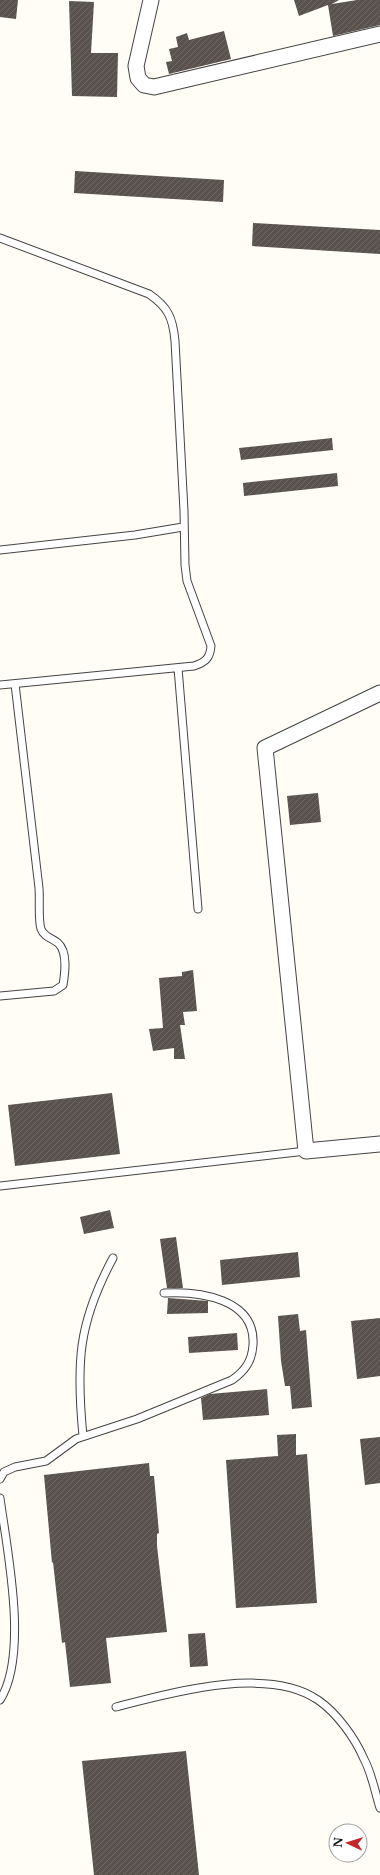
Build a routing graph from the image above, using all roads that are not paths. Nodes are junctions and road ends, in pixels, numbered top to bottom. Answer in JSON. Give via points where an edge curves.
{"nodes":[{"id":1,"x":151,"y":0,"type":"edge"},
{"id":2,"x":380,"y":34,"type":"edge"},
{"id":3,"x":0,"y":238,"type":"edge"},
{"id":4,"x":183,"y":527,"type":"junction"},
{"id":5,"x":0,"y":550,"type":"edge"},
{"id":6,"x":178,"y":668,"type":"junction"},
{"id":7,"x":15,"y":684,"type":"junction"},
{"id":8,"x":0,"y":685,"type":"edge"},
{"id":9,"x":380,"y":693,"type":"edge"},
{"id":10,"x":198,"y":909,"type":"dead end"},
{"id":11,"x":0,"y":996,"type":"edge"},
{"id":12,"x":380,"y":1144,"type":"edge"},
{"id":13,"x":306,"y":1152,"type":"junction"},
{"id":14,"x":0,"y":1186,"type":"edge"},
{"id":15,"x":113,"y":1258,"type":"dead end"},
{"id":16,"x":164,"y":1293,"type":"dead end"},
{"id":17,"x":84,"y":1436,"type":"junction"},
{"id":18,"x":0,"y":1479,"type":"edge"},
{"id":19,"x":0,"y":1498,"type":"edge"},
{"id":20,"x":0,"y":1700,"type":"edge"},
{"id":21,"x":116,"y":1707,"type":"dead end"},
{"id":22,"x":380,"y":1808,"type":"edge"}],
"edges":[{"from":1,"to":2,"type":"street","via":[[136,66],[138,78],[144,85],[154,87]]},
{"from":3,"to":4,"type":"lane","via":[[149,294],[169,312],[174,326],[175,341],[184,503]]},
{"from":4,"to":5,"type":"lane"},
{"from":4,"to":6,"type":"lane","via":[[187,581],[211,646],[210,656],[204,663]]},
{"from":6,"to":7,"type":"lane"},
{"from":6,"to":10,"type":"lane"},
{"from":7,"to":8,"type":"lane"},
{"from":7,"to":11,"type":"lane","via":[[39,888],[40,921],[42,930],[59,944],[64,954],[64,976],[63,985],[54,991]]},
{"from":9,"to":13,"type":"street","via":[[265,748]]},
{"from":12,"to":13,"type":"street"},
{"from":13,"to":14,"type":"lane"},
{"from":15,"to":17,"type":"lane","via":[[99,1284],[82,1341],[79,1370]]},
{"from":16,"to":17,"type":"lane","via":[[205,1295],[236,1307],[245,1316],[253,1339],[249,1363],[242,1373],[232,1380],[137,1419]]},
{"from":17,"to":18,"type":"lane","via":[[69,1443],[46,1461],[15,1467],[4,1472]]},
{"from":19,"to":20,"type":"lane","via":[[11,1584],[14,1641],[12,1669]]},
{"from":21,"to":22,"type":"lane","via":[[167,1694],[241,1683],[272,1684],[298,1690],[318,1700],[351,1736],[365,1759]]}]}
